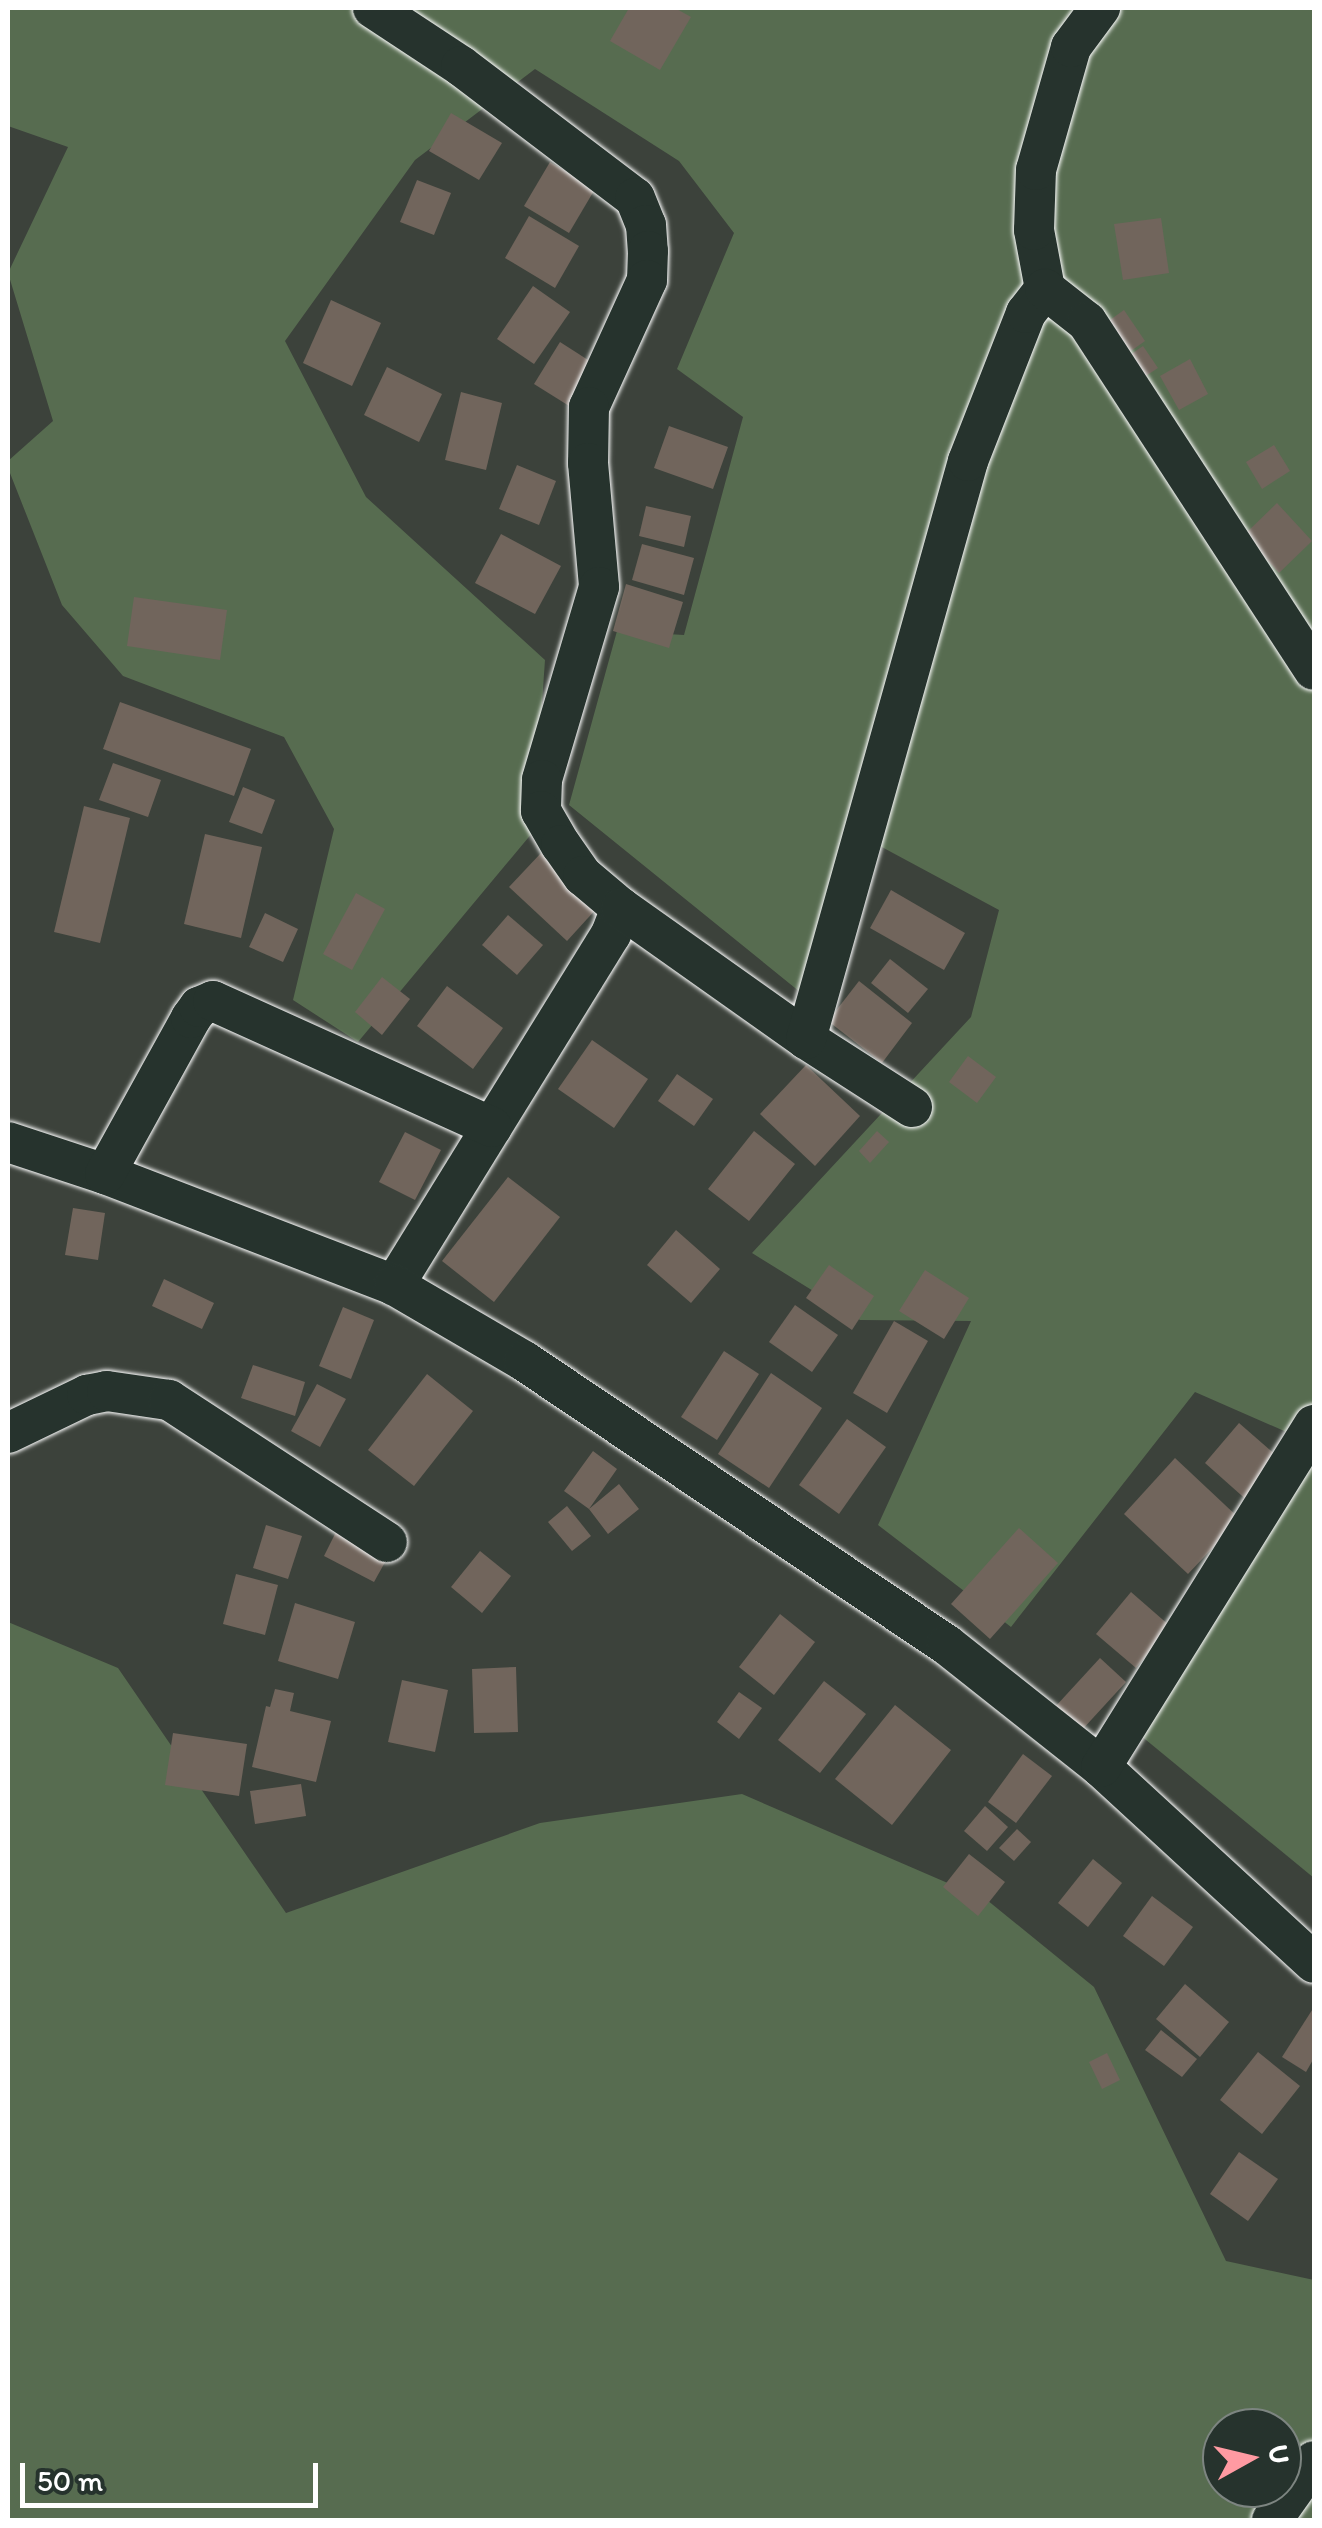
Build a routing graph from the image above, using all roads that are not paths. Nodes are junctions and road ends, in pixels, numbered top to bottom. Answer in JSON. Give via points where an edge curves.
{"nodes":[{"id":1,"x":373,"y":8,"type":"edge"},
{"id":2,"x":1100,"y":8,"type":"edge"},
{"id":3,"x":1045,"y":290,"type":"junction"},
{"id":4,"x":1314,"y":670,"type":"edge"},
{"id":5,"x":621,"y":908,"type":"junction"},
{"id":6,"x":806,"y":1039,"type":"junction"},
{"id":7,"x":912,"y":1107,"type":"dead end"},
{"id":8,"x":492,"y":1127,"type":"junction"},
{"id":9,"x":8,"y":1142,"type":"edge"},
{"id":10,"x":105,"y":1174,"type":"junction"},
{"id":11,"x":394,"y":1285,"type":"junction"},
{"id":12,"x":1314,"y":1425,"type":"edge"},
{"id":13,"x":8,"y":1433,"type":"edge"},
{"id":14,"x":387,"y":1542,"type":"dead end"},
{"id":15,"x":1101,"y":1767,"type":"junction"},
{"id":16,"x":1314,"y":1963,"type":"edge"},
{"id":17,"x":1314,"y":2461,"type":"edge"},
{"id":18,"x":1272,"y":2520,"type":"edge"}],
"edges":[{"from":1,"to":5,"type":"street","via":[[634,198],[646,225],[647,280],[589,407],[598,587],[542,780],[542,810],[561,844],[582,876]]},
{"from":2,"to":3,"type":"street","via":[[1070,48],[1036,170],[1034,230]]},
{"from":3,"to":4,"type":"street","via":[[1087,322]]},
{"from":3,"to":6,"type":"street","via":[[1026,313],[968,461]]},
{"from":5,"to":6,"type":"street"},
{"from":5,"to":8,"type":"street","via":[[612,934]]},
{"from":6,"to":7,"type":"street"},
{"from":8,"to":10,"type":"street","via":[[213,1001],[191,1018]]},
{"from":8,"to":11,"type":"street"},
{"from":9,"to":10,"type":"street"},
{"from":10,"to":11,"type":"street"},
{"from":11,"to":15,"type":"street","via":[[524,1361],[729,1497],[946,1646]]},
{"from":12,"to":15,"type":"street"},
{"from":13,"to":14,"type":"street","via":[[87,1395],[107,1391],[168,1400]]},
{"from":15,"to":16,"type":"street"},
{"from":17,"to":18,"type":"street"}]}
